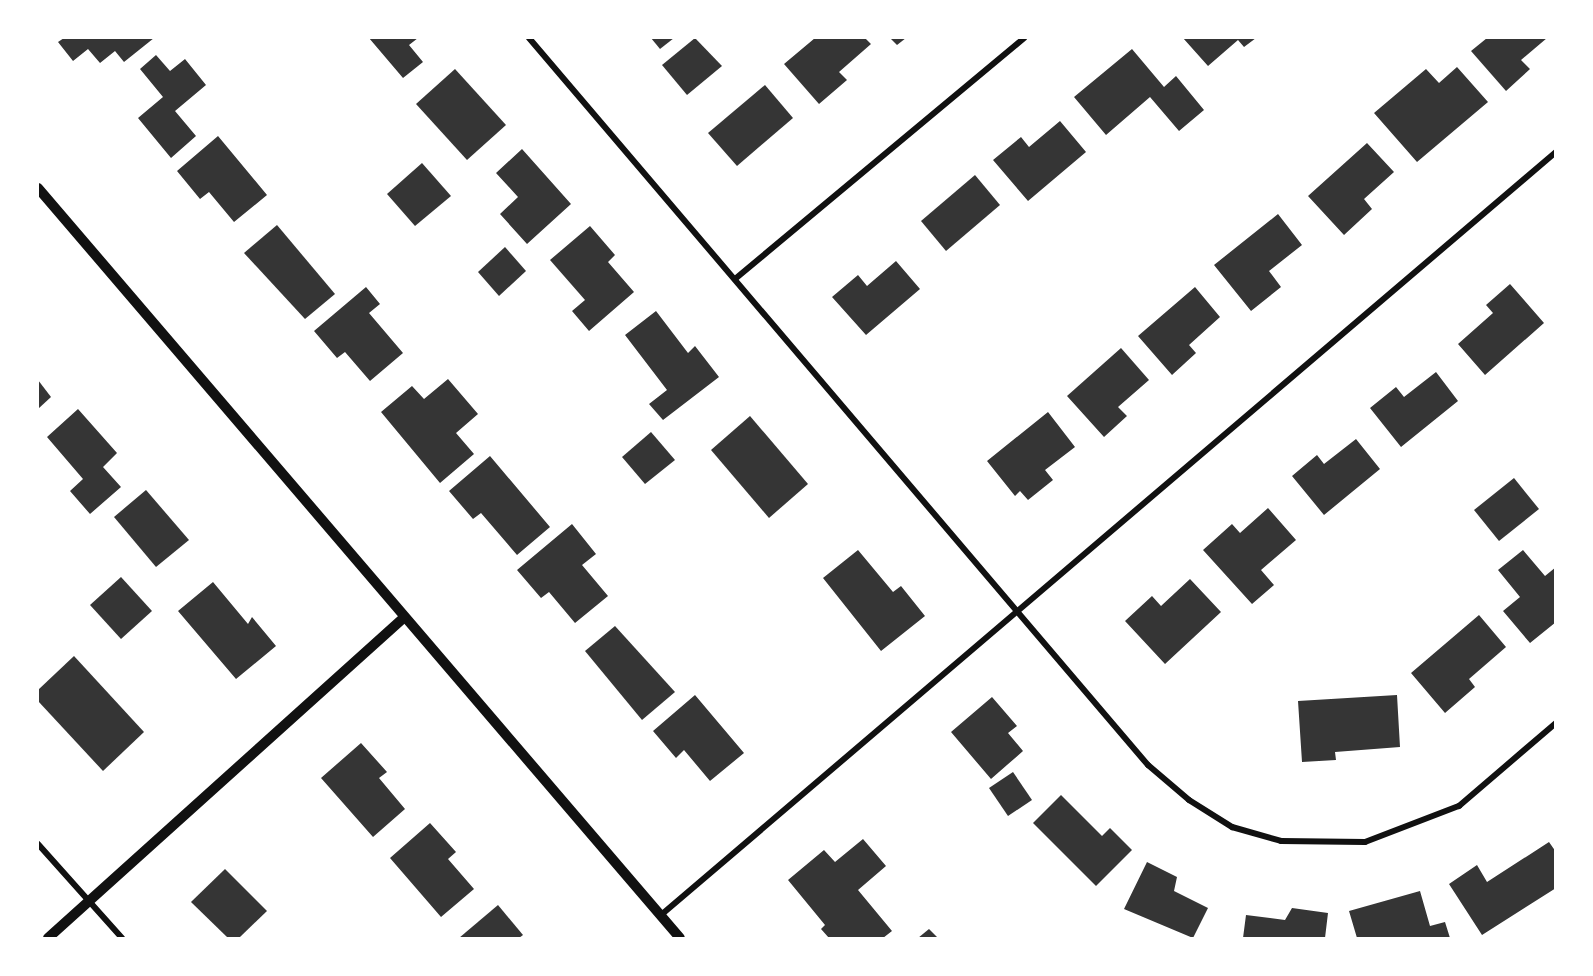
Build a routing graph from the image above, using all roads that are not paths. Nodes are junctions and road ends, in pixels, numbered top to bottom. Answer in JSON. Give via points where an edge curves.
{"nodes":[{"id":1,"x":529,"y":38,"type":"edge"},
{"id":2,"x":1024,"y":38,"type":"edge"},
{"id":3,"x":1556,"y":152,"type":"edge"},
{"id":4,"x":38,"y":188,"type":"edge"},
{"id":5,"x":735,"y":279,"type":"junction"},
{"id":6,"x":1017,"y":613,"type":"junction"},
{"id":7,"x":404,"y":618,"type":"junction"},
{"id":8,"x":1556,"y":723,"type":"edge"},
{"id":9,"x":38,"y":844,"type":"edge"},
{"id":10,"x":89,"y":902,"type":"junction"},
{"id":11,"x":661,"y":915,"type":"junction"},
{"id":12,"x":48,"y":939,"type":"edge"},
{"id":13,"x":122,"y":939,"type":"edge"},
{"id":14,"x":680,"y":939,"type":"edge"}],
"edges":[{"from":1,"to":5,"type":"street"},
{"from":2,"to":5,"type":"street"},
{"from":3,"to":6,"type":"street"},
{"from":4,"to":7,"type":"street"},
{"from":5,"to":6,"type":"street"},
{"from":6,"to":8,"type":"street","via":[[1173,786],[1232,826],[1281,841],[1365,842],[1459,806]]},
{"from":6,"to":11,"type":"street"},
{"from":7,"to":10,"type":"street"},
{"from":7,"to":11,"type":"street"},
{"from":9,"to":10,"type":"street"},
{"from":10,"to":12,"type":"street"},
{"from":10,"to":13,"type":"street"},
{"from":11,"to":14,"type":"street"}]}
